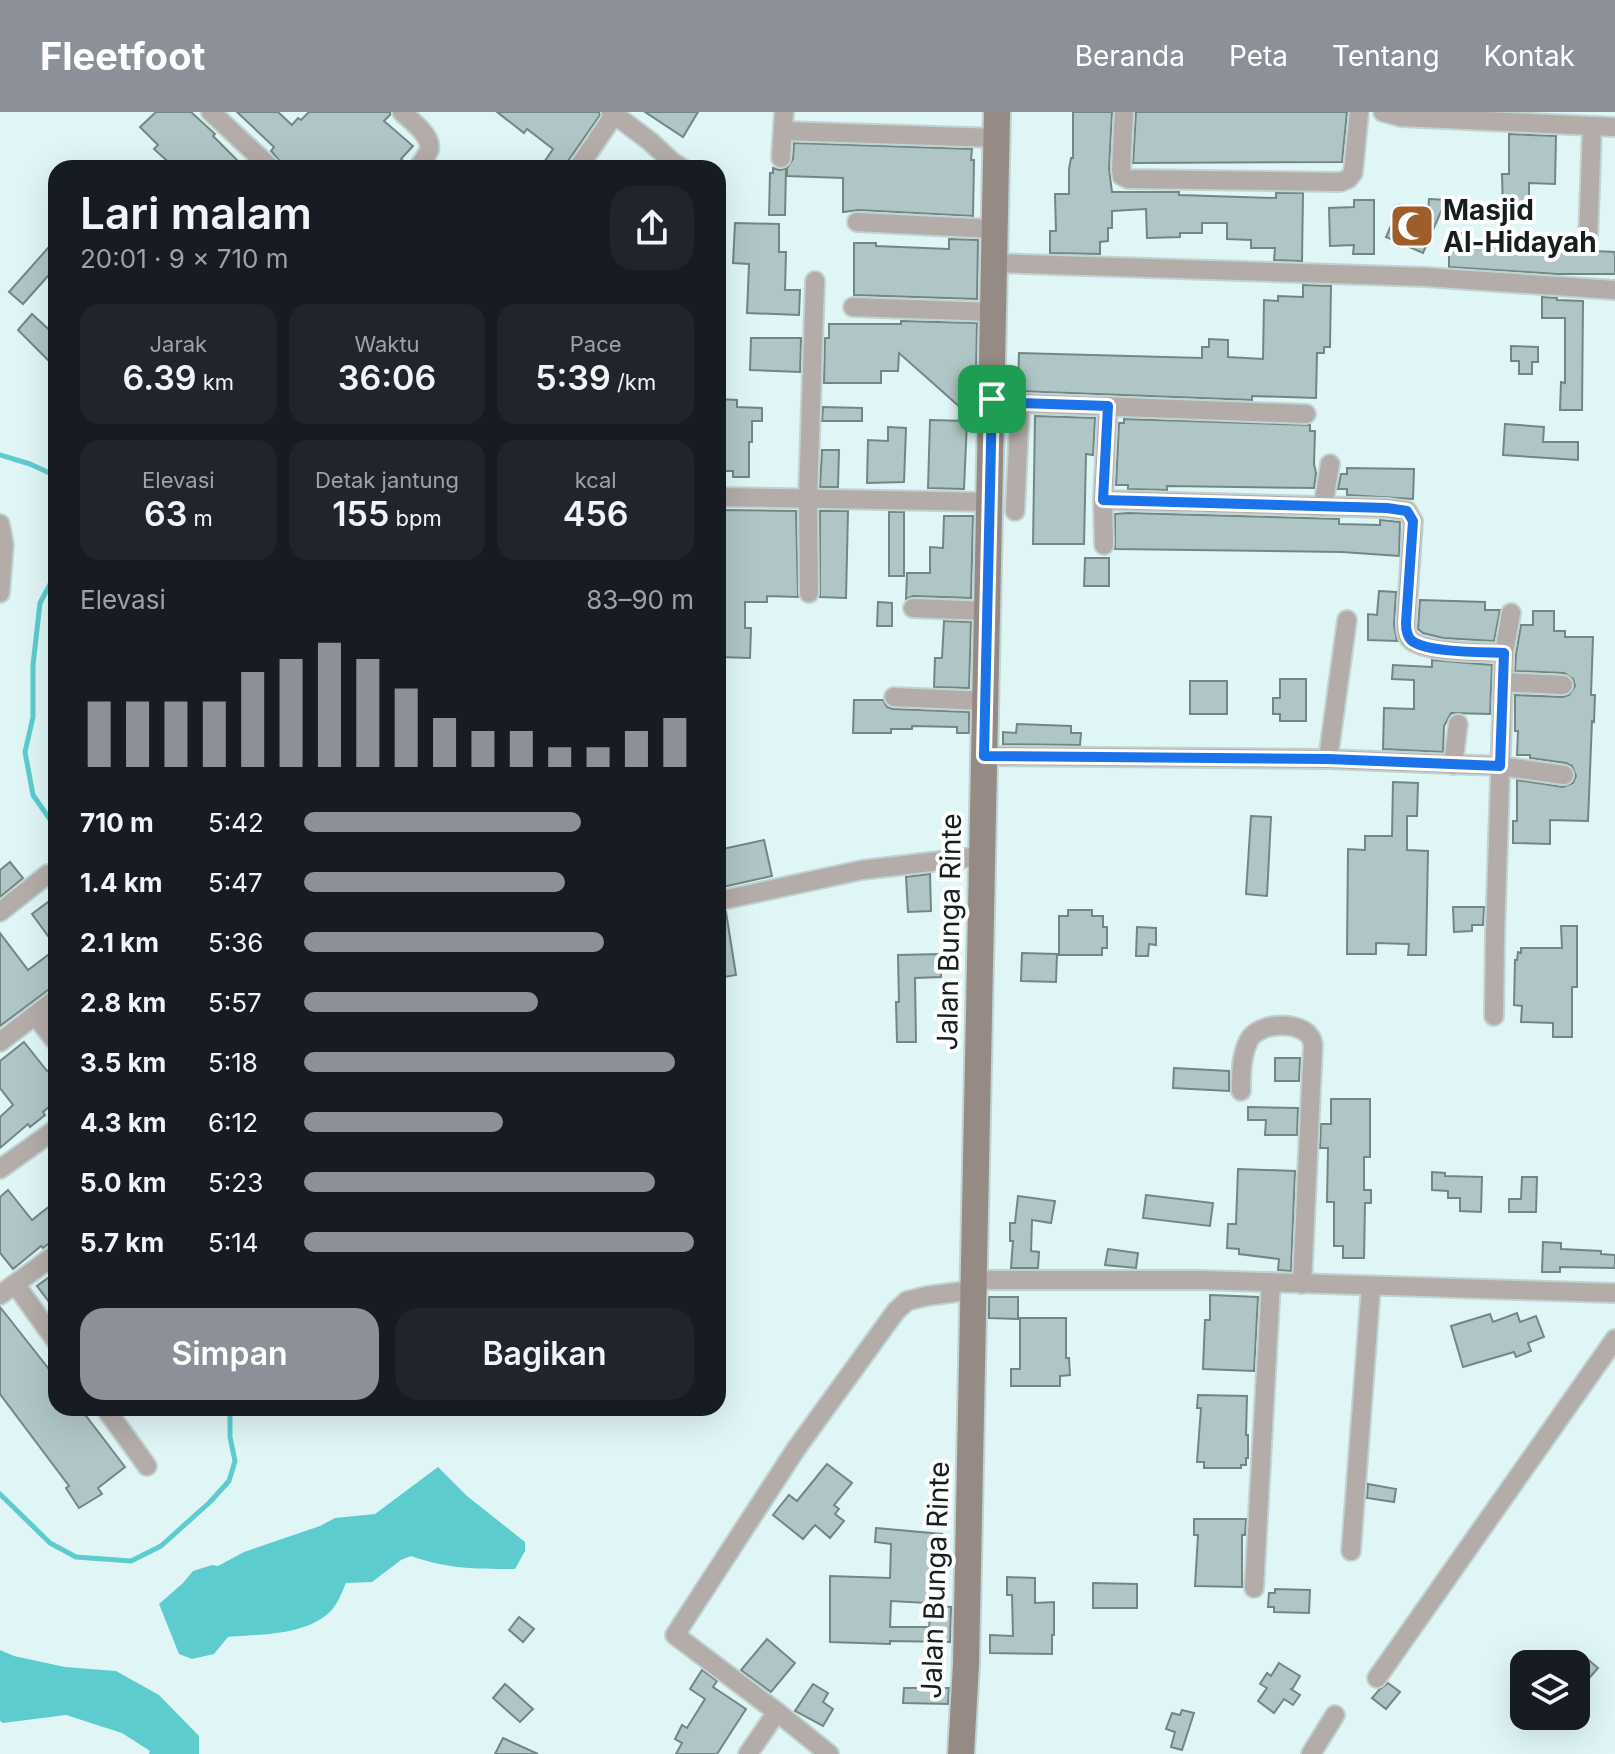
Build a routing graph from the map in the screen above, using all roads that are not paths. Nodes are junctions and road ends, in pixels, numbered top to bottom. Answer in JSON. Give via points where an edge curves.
{"nodes":[{"id":1,"x":211,"y":112,"type":"edge"},
{"id":2,"x":402,"y":112,"type":"edge"},
{"id":3,"x":1124,"y":112,"type":"edge"},
{"id":4,"x":1359,"y":112,"type":"edge"},
{"id":5,"x":1383,"y":112,"type":"edge"},
{"id":6,"x":613,"y":113,"type":"edge"},
{"id":7,"x":784,"y":121,"type":"edge"},
{"id":8,"x":997,"y":125,"type":"edge"},
{"id":9,"x":1592,"y":127,"type":"junction"},
{"id":10,"x":1615,"y":127,"type":"edge"},
{"id":11,"x":781,"y":158,"type":"dead end"},
{"id":12,"x":262,"y":160,"type":"edge"},
{"id":13,"x":423,"y":160,"type":"edge"},
{"id":14,"x":583,"y":160,"type":"edge"},
{"id":15,"x":670,"y":160,"type":"edge"},
{"id":16,"x":857,"y":222,"type":"dead end"},
{"id":17,"x":995,"y":229,"type":"junction"},
{"id":18,"x":1588,"y":242,"type":"dead end"},
{"id":19,"x":994,"y":263,"type":"junction"},
{"id":20,"x":815,"y":281,"type":"dead end"},
{"id":21,"x":1615,"y":290,"type":"edge"},
{"id":22,"x":853,"y":307,"type":"dead end"},
{"id":23,"x":993,"y":312,"type":"junction"},
{"id":24,"x":992,"y":399,"type":"junction"},
{"id":25,"x":1020,"y":403,"type":"junction"},
{"id":26,"x":1108,"y":406,"type":"junction"},
{"id":27,"x":1306,"y":414,"type":"dead end"},
{"id":28,"x":1330,"y":464,"type":"dead end"},
{"id":29,"x":726,"y":497,"type":"edge"},
{"id":30,"x":808,"y":498,"type":"junction"},
{"id":31,"x":1103,"y":500,"type":"junction"},
{"id":32,"x":989,"y":502,"type":"junction"},
{"id":33,"x":1323,"y":507,"type":"junction"},
{"id":34,"x":1015,"y":511,"type":"dead end"},
{"id":35,"x":0,"y":524,"type":"edge"},
{"id":36,"x":1104,"y":545,"type":"dead end"},
{"id":37,"x":0,"y":593,"type":"edge"},
{"id":38,"x":809,"y":593,"type":"dead end"},
{"id":39,"x":913,"y":608,"type":"dead end"},
{"id":40,"x":987,"y":611,"type":"junction"},
{"id":41,"x":1511,"y":613,"type":"dead end"},
{"id":42,"x":1347,"y":620,"type":"dead end"},
{"id":43,"x":1504,"y":653,"type":"junction"},
{"id":44,"x":1503,"y":682,"type":"junction"},
{"id":45,"x":1563,"y":685,"type":"dead end"},
{"id":46,"x":894,"y":697,"type":"dead end"},
{"id":47,"x":985,"y":701,"type":"junction"},
{"id":48,"x":1458,"y":724,"type":"dead end"},
{"id":49,"x":984,"y":756,"type":"junction"},
{"id":50,"x":1328,"y":759,"type":"junction"},
{"id":51,"x":1453,"y":765,"type":"junction"},
{"id":52,"x":1500,"y":766,"type":"junction"},
{"id":53,"x":1564,"y":775,"type":"dead end"},
{"id":54,"x":982,"y":856,"type":"junction"},
{"id":55,"x":48,"y":874,"type":"edge"},
{"id":56,"x":726,"y":899,"type":"edge"},
{"id":57,"x":0,"y":912,"type":"edge"},
{"id":58,"x":48,"y":1005,"type":"edge"},
{"id":59,"x":35,"y":1015,"type":"junction"},
{"id":60,"x":1494,"y":1016,"type":"dead end"},
{"id":61,"x":48,"y":1032,"type":"edge"},
{"id":62,"x":0,"y":1042,"type":"edge"},
{"id":63,"x":1241,"y":1091,"type":"dead end"},
{"id":64,"x":48,"y":1135,"type":"edge"},
{"id":65,"x":0,"y":1169,"type":"edge"},
{"id":66,"x":48,"y":1260,"type":"edge"},
{"id":67,"x":1271,"y":1282,"type":"junction"},
{"id":68,"x":1302,"y":1284,"type":"junction"},
{"id":69,"x":974,"y":1285,"type":"junction"},
{"id":70,"x":1371,"y":1286,"type":"junction"},
{"id":71,"x":8,"y":1290,"type":"edge"},
{"id":72,"x":1615,"y":1293,"type":"edge"},
{"id":73,"x":48,"y":1332,"type":"edge"},
{"id":74,"x":1615,"y":1339,"type":"edge"},
{"id":75,"x":111,"y":1416,"type":"edge"},
{"id":76,"x":147,"y":1466,"type":"dead end"},
{"id":77,"x":1351,"y":1551,"type":"dead end"},
{"id":78,"x":1254,"y":1588,"type":"dead end"},
{"id":79,"x":1377,"y":1678,"type":"dead end"},
{"id":80,"x":777,"y":1712,"type":"junction"},
{"id":81,"x":1335,"y":1715,"type":"dead end"},
{"id":82,"x":748,"y":1754,"type":"edge"},
{"id":83,"x":829,"y":1754,"type":"edge"},
{"id":84,"x":961,"y":1754,"type":"edge"},
{"id":85,"x":1311,"y":1754,"type":"edge"}],
"edges":[{"from":1,"to":12,"type":"street"},
{"from":2,"to":13,"type":"street","via":[[429,142]]},
{"from":3,"to":4,"type":"street","via":[[1121,170],[1128,179],[1340,182],[1353,173]]},
{"from":5,"to":9,"type":"street"},
{"from":6,"to":14,"type":"street"},
{"from":6,"to":15,"type":"street"},
{"from":7,"to":8,"type":"street"},
{"from":7,"to":11,"type":"street"},
{"from":8,"to":17,"type":"street","name":"Jalan Bunga Rinte"},
{"from":9,"to":10,"type":"street"},
{"from":9,"to":18,"type":"street"},
{"from":16,"to":17,"type":"street"},
{"from":17,"to":19,"type":"street","name":"Jalan Bunga Rinte"},
{"from":19,"to":21,"type":"street","via":[[1426,277]]},
{"from":19,"to":23,"type":"street","name":"Jalan Bunga Rinte"},
{"from":20,"to":30,"type":"street"},
{"from":22,"to":23,"type":"street"},
{"from":23,"to":24,"type":"street","name":"Jalan Bunga Rinte"},
{"from":24,"to":25,"type":"street"},
{"from":24,"to":32,"type":"street","name":"Jalan Bunga Rinte"},
{"from":25,"to":26,"type":"street"},
{"from":25,"to":34,"type":"street"},
{"from":26,"to":27,"type":"street"},
{"from":26,"to":31,"type":"street"},
{"from":28,"to":33,"type":"street"},
{"from":29,"to":30,"type":"street"},
{"from":30,"to":32,"type":"street"},
{"from":30,"to":38,"type":"street"},
{"from":31,"to":33,"type":"street"},
{"from":31,"to":36,"type":"street"},
{"from":32,"to":40,"type":"street","name":"Jalan Bunga Rinte"},
{"from":33,"to":43,"type":"street","via":[[1407,511],[1413,521],[1406,623],[1410,640],[1425,648]]},
{"from":35,"to":37,"type":"street"},
{"from":39,"to":40,"type":"street"},
{"from":40,"to":47,"type":"street","name":"Jalan Bunga Rinte"},
{"from":41,"to":43,"type":"street"},
{"from":42,"to":50,"type":"street"},
{"from":43,"to":44,"type":"street"},
{"from":44,"to":45,"type":"street"},
{"from":44,"to":52,"type":"street"},
{"from":46,"to":47,"type":"street"},
{"from":47,"to":49,"type":"street","name":"Jalan Bunga Rinte"},
{"from":48,"to":51,"type":"street"},
{"from":49,"to":50,"type":"street"},
{"from":49,"to":54,"type":"street","name":"Jalan Bunga Rinte"},
{"from":50,"to":51,"type":"street"},
{"from":51,"to":52,"type":"street"},
{"from":52,"to":53,"type":"street"},
{"from":52,"to":60,"type":"street"},
{"from":54,"to":56,"type":"street","via":[[862,870]]},
{"from":54,"to":69,"type":"street","name":"Jalan Bunga Rinte"},
{"from":55,"to":57,"type":"street"},
{"from":58,"to":59,"type":"street"},
{"from":59,"to":61,"type":"street"},
{"from":59,"to":62,"type":"street"},
{"from":63,"to":68,"type":"street","via":[[1240,1069],[1255,1032],[1264,1027],[1297,1028],[1311,1038]]},
{"from":64,"to":65,"type":"street"},
{"from":66,"to":71,"type":"street"},
{"from":67,"to":68,"type":"street"},
{"from":67,"to":69,"type":"street"},
{"from":67,"to":78,"type":"street"},
{"from":68,"to":70,"type":"street"},
{"from":69,"to":80,"type":"street","via":[[907,1301],[896,1311],[796,1449],[675,1635]]},
{"from":69,"to":84,"type":"street","name":"Jalan Bunga Rinte"},
{"from":70,"to":72,"type":"street"},
{"from":70,"to":77,"type":"street"},
{"from":71,"to":73,"type":"street"},
{"from":74,"to":79,"type":"street"},
{"from":75,"to":76,"type":"street"},
{"from":80,"to":82,"type":"street"},
{"from":80,"to":83,"type":"street"},
{"from":81,"to":85,"type":"street"}]}
